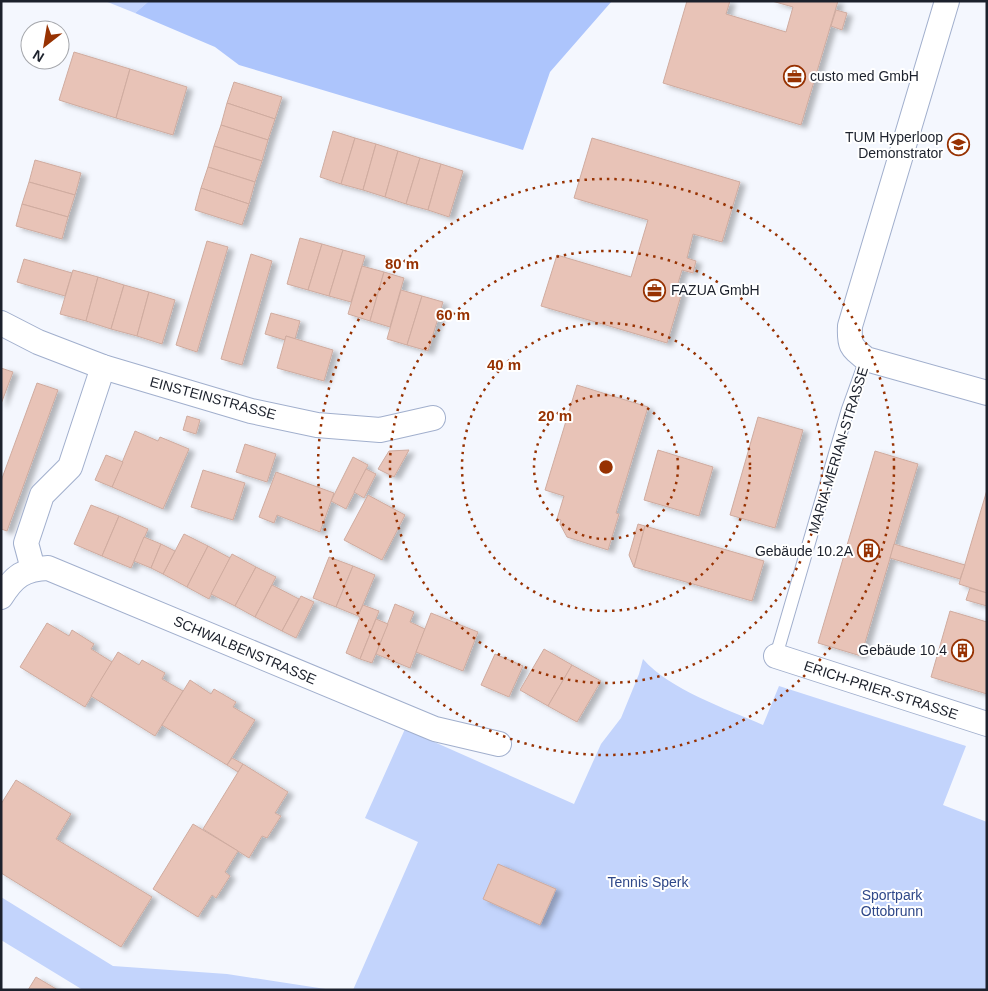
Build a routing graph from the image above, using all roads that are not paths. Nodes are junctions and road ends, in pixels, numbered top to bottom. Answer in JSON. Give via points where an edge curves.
{"nodes":[{"id":1,"x":947,"y":1,"type":"edge"},
{"id":2,"x":1,"y":323,"type":"edge"},
{"id":3,"x":866,"y":359,"type":"junction"},
{"id":4,"x":103,"y":367,"type":"junction"},
{"id":5,"x":987,"y":393,"type":"edge"},
{"id":6,"x":433,"y":418,"type":"dead end"},
{"id":7,"x":33,"y":569,"type":"junction"},
{"id":8,"x":1,"y":597,"type":"edge"},
{"id":9,"x":776,"y":656,"type":"joint"},
{"id":10,"x":987,"y":724,"type":"edge"},
{"id":11,"x":499,"y":744,"type":"dead end"}],
"edges":[{"from":1,"to":3,"type":"street","via":[[850,326],[852,348]]},
{"from":2,"to":4,"type":"street","name":"EINSTEINSTRASSE","via":[[38,342]]},
{"from":3,"to":5,"type":"street"},
{"from":3,"to":9,"type":"lane","name":"MARIA-MERIAN-STRASSE","via":[[848,409]]},
{"from":4,"to":6,"type":"street","name":"EINSTEINSTRASSE","via":[[251,410],[317,425],[380,430]]},
{"from":4,"to":7,"type":"street","via":[[70,467],[42,495],[26,543]]},
{"from":7,"to":8,"type":"street","via":[[10,582]]},
{"from":7,"to":11,"type":"street","name":"SCHWALBENSTRASSE","via":[[48,568],[435,728]]},
{"from":9,"to":10,"type":"street","name":"ERICH-PRIER-STRASSE"}]}
